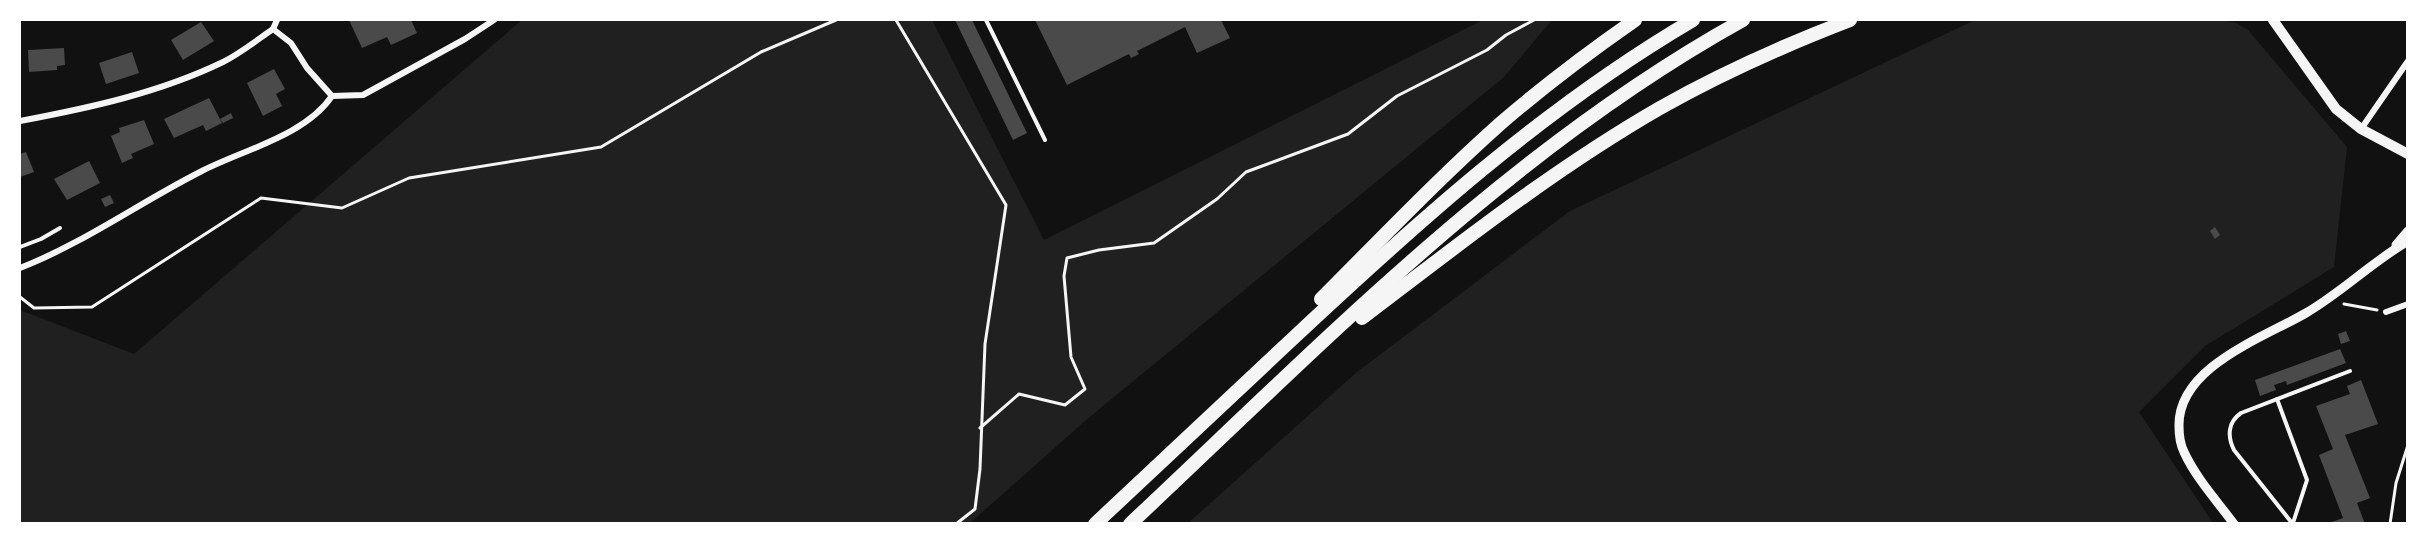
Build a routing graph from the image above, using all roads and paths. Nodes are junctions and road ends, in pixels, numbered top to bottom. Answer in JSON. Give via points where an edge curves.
{"nodes":[{"id":1,"x":277,"y":20,"type":"edge"},
{"id":2,"x":494,"y":20,"type":"edge"},
{"id":3,"x":836,"y":20,"type":"edge"},
{"id":4,"x":896,"y":20,"type":"edge"},
{"id":5,"x":986,"y":20,"type":"edge"},
{"id":6,"x":1534,"y":20,"type":"edge"},
{"id":7,"x":1635,"y":20,"type":"edge"},
{"id":8,"x":1694,"y":20,"type":"edge"},
{"id":9,"x":1743,"y":20,"type":"edge"},
{"id":10,"x":1850,"y":20,"type":"edge"},
{"id":11,"x":2272,"y":20,"type":"edge"},
{"id":12,"x":273,"y":29,"type":"junction"},
{"id":13,"x":2407,"y":64,"type":"edge"},
{"id":14,"x":332,"y":96,"type":"junction"},
{"id":15,"x":20,"y":122,"type":"edge"},
{"id":16,"x":2361,"y":129,"type":"junction"},
{"id":17,"x":1045,"y":140,"type":"dead end"},
{"id":18,"x":2408,"y":154,"type":"edge"},
{"id":19,"x":60,"y":228,"type":"dead end"},
{"id":20,"x":2408,"y":231,"type":"edge"},
{"id":21,"x":2408,"y":241,"type":"edge"},
{"id":22,"x":20,"y":247,"type":"edge"},
{"id":23,"x":2393,"y":250,"type":"junction"},
{"id":24,"x":20,"y":268,"type":"edge"},
{"id":25,"x":20,"y":297,"type":"edge"},
{"id":26,"x":2344,"y":304,"type":"dead end"},
{"id":27,"x":2408,"y":304,"type":"edge"},
{"id":28,"x":2386,"y":312,"type":"joint"},
{"id":29,"x":1298,"y":366,"type":"junction"},
{"id":30,"x":2349,"y":371,"type":"dead end"},
{"id":31,"x":1230,"y":397,"type":"junction"},
{"id":32,"x":2277,"y":399,"type":"junction"},
{"id":33,"x":980,"y":428,"type":"junction"},
{"id":34,"x":2408,"y":444,"type":"edge"},
{"id":35,"x":2292,"y":523,"type":"edge"},
{"id":36,"x":957,"y":524,"type":"edge"},
{"id":37,"x":1095,"y":524,"type":"edge"},
{"id":38,"x":1131,"y":524,"type":"edge"},
{"id":39,"x":2234,"y":524,"type":"edge"},
{"id":40,"x":2390,"y":524,"type":"edge"}],
"edges":[{"from":1,"to":12,"type":"street"},
{"from":2,"to":14,"type":"street","via":[[372,91]]},
{"from":3,"to":25,"type":"path","via":[[761,52],[601,147],[409,178],[342,208],[261,198],[92,307],[34,308]]},
{"from":4,"to":33,"type":"path","via":[[1006,205],[985,344]]},
{"from":5,"to":17,"type":"lane"},
{"from":6,"to":33,"type":"path","via":[[1487,50],[1396,96],[1348,134],[1246,171],[1217,199],[1154,243],[1067,258],[1064,276],[1071,357],[1085,389],[1065,405],[1019,394]]},
{"from":7,"to":31,"type":"highway","via":[[1551,82],[1454,166]]},
{"from":8,"to":31,"type":"highway","via":[[1617,68],[1451,194]]},
{"from":9,"to":29,"type":"highway","via":[[1652,73],[1538,154],[1446,229]]},
{"from":10,"to":29,"type":"highway","via":[[1720,78],[1608,140],[1486,224]]},
{"from":11,"to":16,"type":"main road","via":[[2336,109]]},
{"from":12,"to":14,"type":"street","via":[[291,43]]},
{"from":12,"to":15,"type":"street","via":[[225,61],[162,88]]},
{"from":13,"to":16,"type":"street"},
{"from":14,"to":24,"type":"street","via":[[315,116],[288,132],[200,171],[76,244]]},
{"from":16,"to":18,"type":"main road"},
{"from":19,"to":22,"type":"lane"},
{"from":20,"to":23,"type":"street"},
{"from":21,"to":23,"type":"street"},
{"from":23,"to":39,"type":"street","via":[[2329,299],[2211,367],[2183,400],[2179,421],[2183,451]]},
{"from":26,"to":28,"type":"path"},
{"from":27,"to":28,"type":"street"},
{"from":29,"to":38,"type":"highway"},
{"from":30,"to":32,"type":"lane"},
{"from":31,"to":37,"type":"highway"},
{"from":32,"to":35,"type":"lane","via":[[2307,480]]},
{"from":32,"to":35,"type":"lane","via":[[2234,418],[2229,434],[2234,450]]},
{"from":33,"to":36,"type":"path","via":[[975,509]]},
{"from":34,"to":40,"type":"path","via":[[2396,483]]}]}
